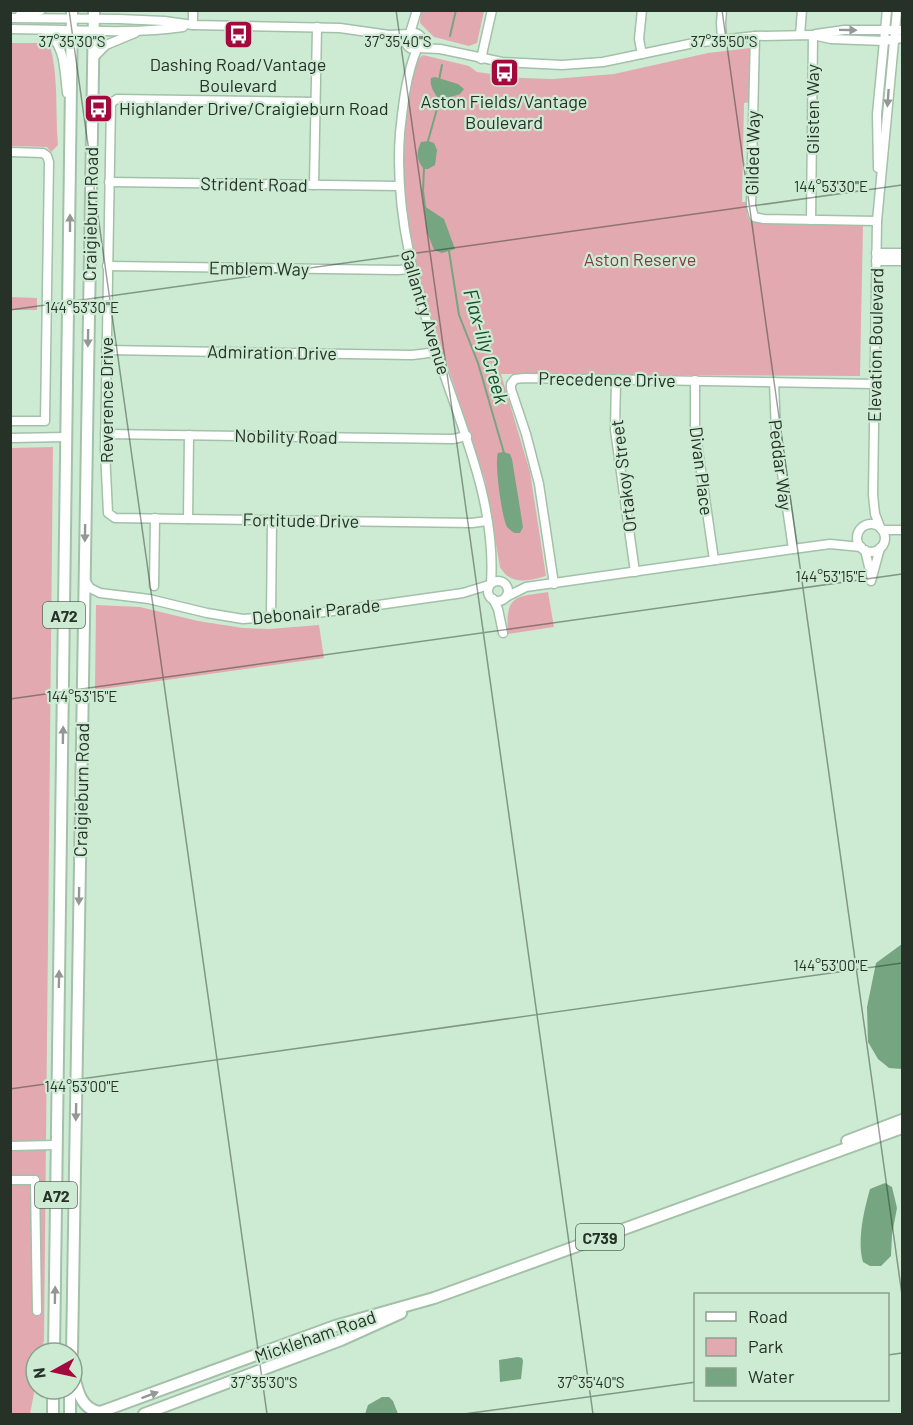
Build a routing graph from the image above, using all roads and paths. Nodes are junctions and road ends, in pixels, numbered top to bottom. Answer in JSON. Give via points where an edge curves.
{"nodes":[{"id":1,"x":41,"y":10,"type":"edge"},
{"id":2,"x":109,"y":10,"type":"edge"},
{"id":3,"x":193,"y":10,"type":"edge"},
{"id":4,"x":492,"y":10,"type":"edge"},
{"id":5,"x":642,"y":10,"type":"edge"},
{"id":6,"x":722,"y":10,"type":"edge"},
{"id":7,"x":802,"y":10,"type":"edge"},
{"id":8,"x":887,"y":10,"type":"edge"},
{"id":9,"x":897,"y":10,"type":"edge"},
{"id":10,"x":417,"y":13,"type":"edge"},
{"id":11,"x":73,"y":14,"type":"edge"},
{"id":12,"x":94,"y":15,"type":"edge"},
{"id":13,"x":10,"y":17,"type":"edge"},
{"id":14,"x":119,"y":19,"type":"junction"},
{"id":15,"x":193,"y":25,"type":"junction"},
{"id":16,"x":316,"y":27,"type":"junction"},
{"id":17,"x":10,"y":29,"type":"edge"},
{"id":18,"x":894,"y":30,"type":"edge"},
{"id":19,"x":46,"y":31,"type":"junction"},
{"id":20,"x":73,"y":31,"type":"junction"},
{"id":21,"x":94,"y":31,"type":"junction"},
{"id":22,"x":138,"y":31,"type":"junction"},
{"id":23,"x":389,"y":35,"type":"junction"},
{"id":24,"x":415,"y":35,"type":"junction"},
{"id":25,"x":800,"y":35,"type":"junction"},
{"id":26,"x":813,"y":35,"type":"junction"},
{"id":27,"x":755,"y":36,"type":"junction"},
{"id":28,"x":903,"y":38,"type":"edge"},
{"id":29,"x":722,"y":39,"type":"junction"},
{"id":30,"x":888,"y":40,"type":"junction"},
{"id":31,"x":412,"y":47,"type":"junction"},
{"id":32,"x":440,"y":49,"type":"junction"},
{"id":33,"x":642,"y":54,"type":"junction"},
{"id":34,"x":93,"y":59,"type":"junction"},
{"id":35,"x":481,"y":59,"type":"junction"},
{"id":36,"x":315,"y":102,"type":"junction"},
{"id":37,"x":70,"y":132,"type":"junction"},
{"id":38,"x":10,"y":152,"type":"edge"},
{"id":39,"x":109,"y":182,"type":"junction"},
{"id":40,"x":315,"y":185,"type":"junction"},
{"id":41,"x":399,"y":186,"type":"junction"},
{"id":42,"x":811,"y":220,"type":"junction"},
{"id":43,"x":877,"y":221,"type":"junction"},
{"id":44,"x":903,"y":253,"type":"edge"},
{"id":45,"x":876,"y":257,"type":"junction"},
{"id":46,"x":903,"y":261,"type":"edge"},
{"id":47,"x":107,"y":266,"type":"junction"},
{"id":48,"x":411,"y":269,"type":"junction"},
{"id":49,"x":106,"y":350,"type":"junction"},
{"id":50,"x":437,"y":352,"type":"junction"},
{"id":51,"x":616,"y":380,"type":"junction"},
{"id":52,"x":695,"y":380,"type":"junction"},
{"id":53,"x":774,"y":382,"type":"junction"},
{"id":54,"x":874,"y":384,"type":"junction"},
{"id":55,"x":10,"y":421,"type":"edge"},
{"id":56,"x":105,"y":434,"type":"junction"},
{"id":57,"x":189,"y":435,"type":"junction"},
{"id":58,"x":467,"y":436,"type":"junction"},
{"id":59,"x":66,"y":437,"type":"junction"},
{"id":60,"x":10,"y":438,"type":"edge"},
{"id":61,"x":873,"y":495,"type":"junction"},
{"id":62,"x":115,"y":518,"type":"joint"},
{"id":63,"x":155,"y":518,"type":"junction"},
{"id":64,"x":188,"y":519,"type":"junction"},
{"id":65,"x":272,"y":520,"type":"junction"},
{"id":66,"x":487,"y":521,"type":"junction"},
{"id":67,"x":881,"y":528,"type":"junction"},
{"id":68,"x":861,"y":529,"type":"junction"},
{"id":69,"x":903,"y":531,"type":"edge"},
{"id":70,"x":830,"y":544,"type":"junction"},
{"id":71,"x":882,"y":545,"type":"junction"},
{"id":72,"x":863,"y":548,"type":"junction"},
{"id":73,"x":793,"y":549,"type":"junction"},
{"id":74,"x":492,"y":555,"type":"junction"},
{"id":75,"x":714,"y":560,"type":"junction"},
{"id":76,"x":635,"y":572,"type":"junction"},
{"id":77,"x":84,"y":580,"type":"junction"},
{"id":78,"x":504,"y":583,"type":"junction"},
{"id":79,"x":490,"y":584,"type":"junction"},
{"id":80,"x":554,"y":584,"type":"junction"},
{"id":81,"x":154,"y":585,"type":"dead end"},
{"id":82,"x":526,"y":587,"type":"junction"},
{"id":83,"x":99,"y":593,"type":"junction"},
{"id":84,"x":463,"y":593,"type":"junction"},
{"id":85,"x":492,"y":598,"type":"junction"},
{"id":86,"x":505,"y":598,"type":"junction"},
{"id":87,"x":84,"y":604,"type":"junction"},
{"id":88,"x":271,"y":618,"type":"junction"},
{"id":89,"x":903,"y":1120,"type":"edge"},
{"id":90,"x":903,"y":1128,"type":"edge"},
{"id":91,"x":56,"y":1145,"type":"junction"},
{"id":92,"x":10,"y":1146,"type":"edge"},
{"id":93,"x":765,"y":1177,"type":"junction"},
{"id":94,"x":10,"y":1180,"type":"edge"},
{"id":95,"x":434,"y":1298,"type":"junction"},
{"id":96,"x":37,"y":1311,"type":"dead end"},
{"id":97,"x":54,"y":1341,"type":"edge"},
{"id":98,"x":72,"y":1341,"type":"edge"},
{"id":99,"x":83,"y":1401,"type":"edge"},
{"id":100,"x":98,"y":1414,"type":"edge"},
{"id":101,"x":144,"y":1414,"type":"edge"}],
"edges":[{"from":1,"to":13,"type":"street"},
{"from":2,"to":14,"type":"street"},
{"from":3,"to":15,"type":"street"},
{"from":4,"to":35,"type":"street"},
{"from":5,"to":33,"type":"street"},
{"from":6,"to":29,"type":"street"},
{"from":7,"to":25,"type":"street"},
{"from":8,"to":18,"type":"street","name":"Elevation Boulevard"},
{"from":9,"to":18,"type":"street","name":"Elevation Boulevard"},
{"from":10,"to":24,"type":"street"},
{"from":11,"to":12,"type":"street"},
{"from":11,"to":13,"type":"street"},
{"from":11,"to":20,"type":"main road","name":"Craigieburn Road","number":"A72"},
{"from":12,"to":14,"type":"street"},
{"from":12,"to":21,"type":"main road","name":"Craigieburn Road","number":"A72"},
{"from":14,"to":15,"type":"street"},
{"from":15,"to":16,"type":"street"},
{"from":15,"to":22,"type":"street"},
{"from":16,"to":23,"type":"street"},
{"from":16,"to":36,"type":"street"},
{"from":17,"to":19,"type":"street"},
{"from":26,"to":18,"type":"street","one_way":true,"via":[[844,30]]},
{"from":18,"to":30,"type":"street","name":"Elevation Boulevard"},
{"from":19,"to":20,"type":"street"},
{"from":19,"to":37,"type":"street","via":[[56,39],[62,52]]},
{"from":20,"to":21,"type":"street"},
{"from":20,"to":37,"type":"main road","name":"Craigieburn Road","number":"A72"},
{"from":21,"to":22,"type":"street"},
{"from":21,"to":34,"type":"main road","name":"Craigieburn Road","number":"A72"},
{"from":22,"to":34,"type":"street","via":[[105,45]]},
{"from":23,"to":24,"type":"street"},
{"from":23,"to":31,"type":"street"},
{"from":24,"to":31,"type":"street","via":[[406,38]]},
{"from":24,"to":31,"type":"street","via":[[422,44]]},
{"from":24,"to":32,"type":"street"},
{"from":25,"to":26,"type":"street"},
{"from":25,"to":27,"type":"street"},
{"from":26,"to":30,"type":"street","via":[[839,40]]},
{"from":26,"to":42,"type":"street","name":"Glisten Way"},
{"from":27,"to":29,"type":"street"},
{"from":27,"to":42,"type":"street","name":"Gilded Way","via":[[752,213],[761,219]]},
{"from":28,"to":30,"type":"street"},
{"from":29,"to":33,"type":"street"},
{"from":30,"to":43,"type":"street","name":"Elevation Boulevard","via":[[877,114]]},
{"from":31,"to":32,"type":"street"},
{"from":31,"to":41,"type":"street","name":"Gallantry Avenue","via":[[401,123]]},
{"from":32,"to":35,"type":"street"},
{"from":33,"to":35,"type":"street","via":[[562,65]]},
{"from":34,"to":77,"type":"main road","name":"Craigieburn Road","number":"A72","one_way":true},
{"from":36,"to":39,"type":"street","name":"Reverence Drive","via":[[114,99],[110,108]]},
{"from":36,"to":40,"type":"street"},
{"from":59,"to":37,"type":"main road","name":"Craigieburn Road","number":"A72","one_way":true},
{"from":38,"to":55,"type":"street","via":[[43,153],[49,162],[45,421]]},
{"from":39,"to":40,"type":"street","name":"Strident Road"},
{"from":39,"to":47,"type":"street","name":"Reverence Drive"},
{"from":40,"to":41,"type":"street","name":"Strident Road"},
{"from":41,"to":48,"type":"street","name":"Gallantry Avenue"},
{"from":42,"to":43,"type":"street","name":"Gilded Way"},
{"from":43,"to":45,"type":"street","name":"Elevation Boulevard"},
{"from":44,"to":45,"type":"street"},
{"from":45,"to":46,"type":"street"},
{"from":45,"to":54,"type":"street","name":"Elevation Boulevard"},
{"from":47,"to":48,"type":"street","name":"Emblem Way"},
{"from":47,"to":49,"type":"street","name":"Reverence Drive"},
{"from":48,"to":50,"type":"street","name":"Gallantry Avenue"},
{"from":49,"to":50,"type":"street","name":"Admiration Drive","via":[[412,355]]},
{"from":49,"to":56,"type":"street","name":"Reverence Drive"},
{"from":50,"to":58,"type":"street","name":"Gallantry Avenue"},
{"from":51,"to":52,"type":"street","name":"Precedence Drive"},
{"from":51,"to":76,"type":"street","name":"Ortakoy Street","via":[[615,430]]},
{"from":51,"to":80,"type":"street","name":"Precedence Drive","via":[[524,378],[511,384],[539,484]]},
{"from":52,"to":53,"type":"street","name":"Precedence Drive"},
{"from":52,"to":75,"type":"street","name":"Divan Place","via":[[695,429]]},
{"from":53,"to":54,"type":"street","name":"Precedence Drive"},
{"from":53,"to":73,"type":"street","name":"Peddar Way","via":[[776,432]]},
{"from":54,"to":61,"type":"street","name":"Elevation Boulevard"},
{"from":56,"to":57,"type":"street","name":"Nobility Road"},
{"from":56,"to":62,"type":"street","name":"Reverence Drive","via":[[108,510]]},
{"from":57,"to":58,"type":"street","name":"Nobility Road","via":[[453,439]]},
{"from":57,"to":64,"type":"street"},
{"from":58,"to":66,"type":"street","name":"Gallantry Avenue"},
{"from":59,"to":60,"type":"street"},
{"from":91,"to":59,"type":"main road","name":"Craigieburn Road","number":"A72","one_way":true},
{"from":61,"to":67,"type":"street","name":"Elevation Boulevard"},
{"from":61,"to":68,"type":"street","name":"Elevation Boulevard"},
{"from":62,"to":63,"type":"street","name":"Fortitude Drive"},
{"from":63,"to":64,"type":"street","name":"Fortitude Drive"},
{"from":63,"to":81,"type":"street"},
{"from":64,"to":65,"type":"street","name":"Fortitude Drive"},
{"from":65,"to":66,"type":"street","name":"Fortitude Drive"},
{"from":65,"to":88,"type":"street"},
{"from":66,"to":74,"type":"street","name":"Gallantry Avenue"},
{"from":67,"to":68,"type":"street","via":[[872,524]]},
{"from":67,"to":69,"type":"street"},
{"from":67,"to":71,"type":"street"},
{"from":68,"to":70,"type":"street"},
{"from":68,"to":72,"type":"street","via":[[858,539]]},
{"from":69,"to":71,"type":"street"},
{"from":70,"to":72,"type":"street"},
{"from":70,"to":73,"type":"street"},
{"from":71,"to":72,"type":"street","via":[[873,552]]},
{"from":71,"to":72,"type":"street","via":[[871,581]]},
{"from":73,"to":75,"type":"street"},
{"from":74,"to":78,"type":"street","name":"Gallantry Avenue"},
{"from":74,"to":79,"type":"street","name":"Gallantry Avenue"},
{"from":75,"to":76,"type":"street"},
{"from":76,"to":80,"type":"street"},
{"from":77,"to":83,"type":"street"},
{"from":77,"to":87,"type":"main road","name":"Craigieburn Road","number":"A72"},
{"from":78,"to":79,"type":"street"},
{"from":78,"to":82,"type":"street"},
{"from":78,"to":86,"type":"street","via":[[508,592]]},
{"from":79,"to":84,"type":"street","name":"Debonair Parade"},
{"from":79,"to":85,"type":"street","via":[[488,592]]},
{"from":80,"to":82,"type":"street"},
{"from":82,"to":86,"type":"street"},
{"from":83,"to":87,"type":"street"},
{"from":83,"to":88,"type":"street","name":"Debonair Parade","via":[[149,599],[222,616]]},
{"from":84,"to":85,"type":"street","name":"Debonair Parade"},
{"from":84,"to":88,"type":"street","name":"Debonair Parade"},
{"from":85,"to":86,"type":"street"},
{"from":85,"to":86,"type":"street","via":[[503,630]]},
{"from":87,"to":98,"type":"main road","name":"Craigieburn Road","number":"A72","one_way":true},
{"from":89,"to":93,"type":"main road","name":"Mickleham Road","number":"C739"},
{"from":90,"to":93,"type":"main road","name":"Mickleham Road","number":"C739"},
{"from":91,"to":92,"type":"street"},
{"from":97,"to":91,"type":"main road","name":"Craigieburn Road","number":"A72","one_way":true},
{"from":93,"to":95,"type":"main road","name":"Mickleham Road","number":"C739"},
{"from":94,"to":96,"type":"street","via":[[35,1180]]},
{"from":100,"to":95,"type":"main road","name":"Mickleham Road","number":"C739","one_way":true,"via":[[335,1326]]},
{"from":95,"to":101,"type":"main road","name":"Mickleham Road","number":"C739","via":[[341,1340]]},
{"from":99,"to":100,"type":"main road"}]}
